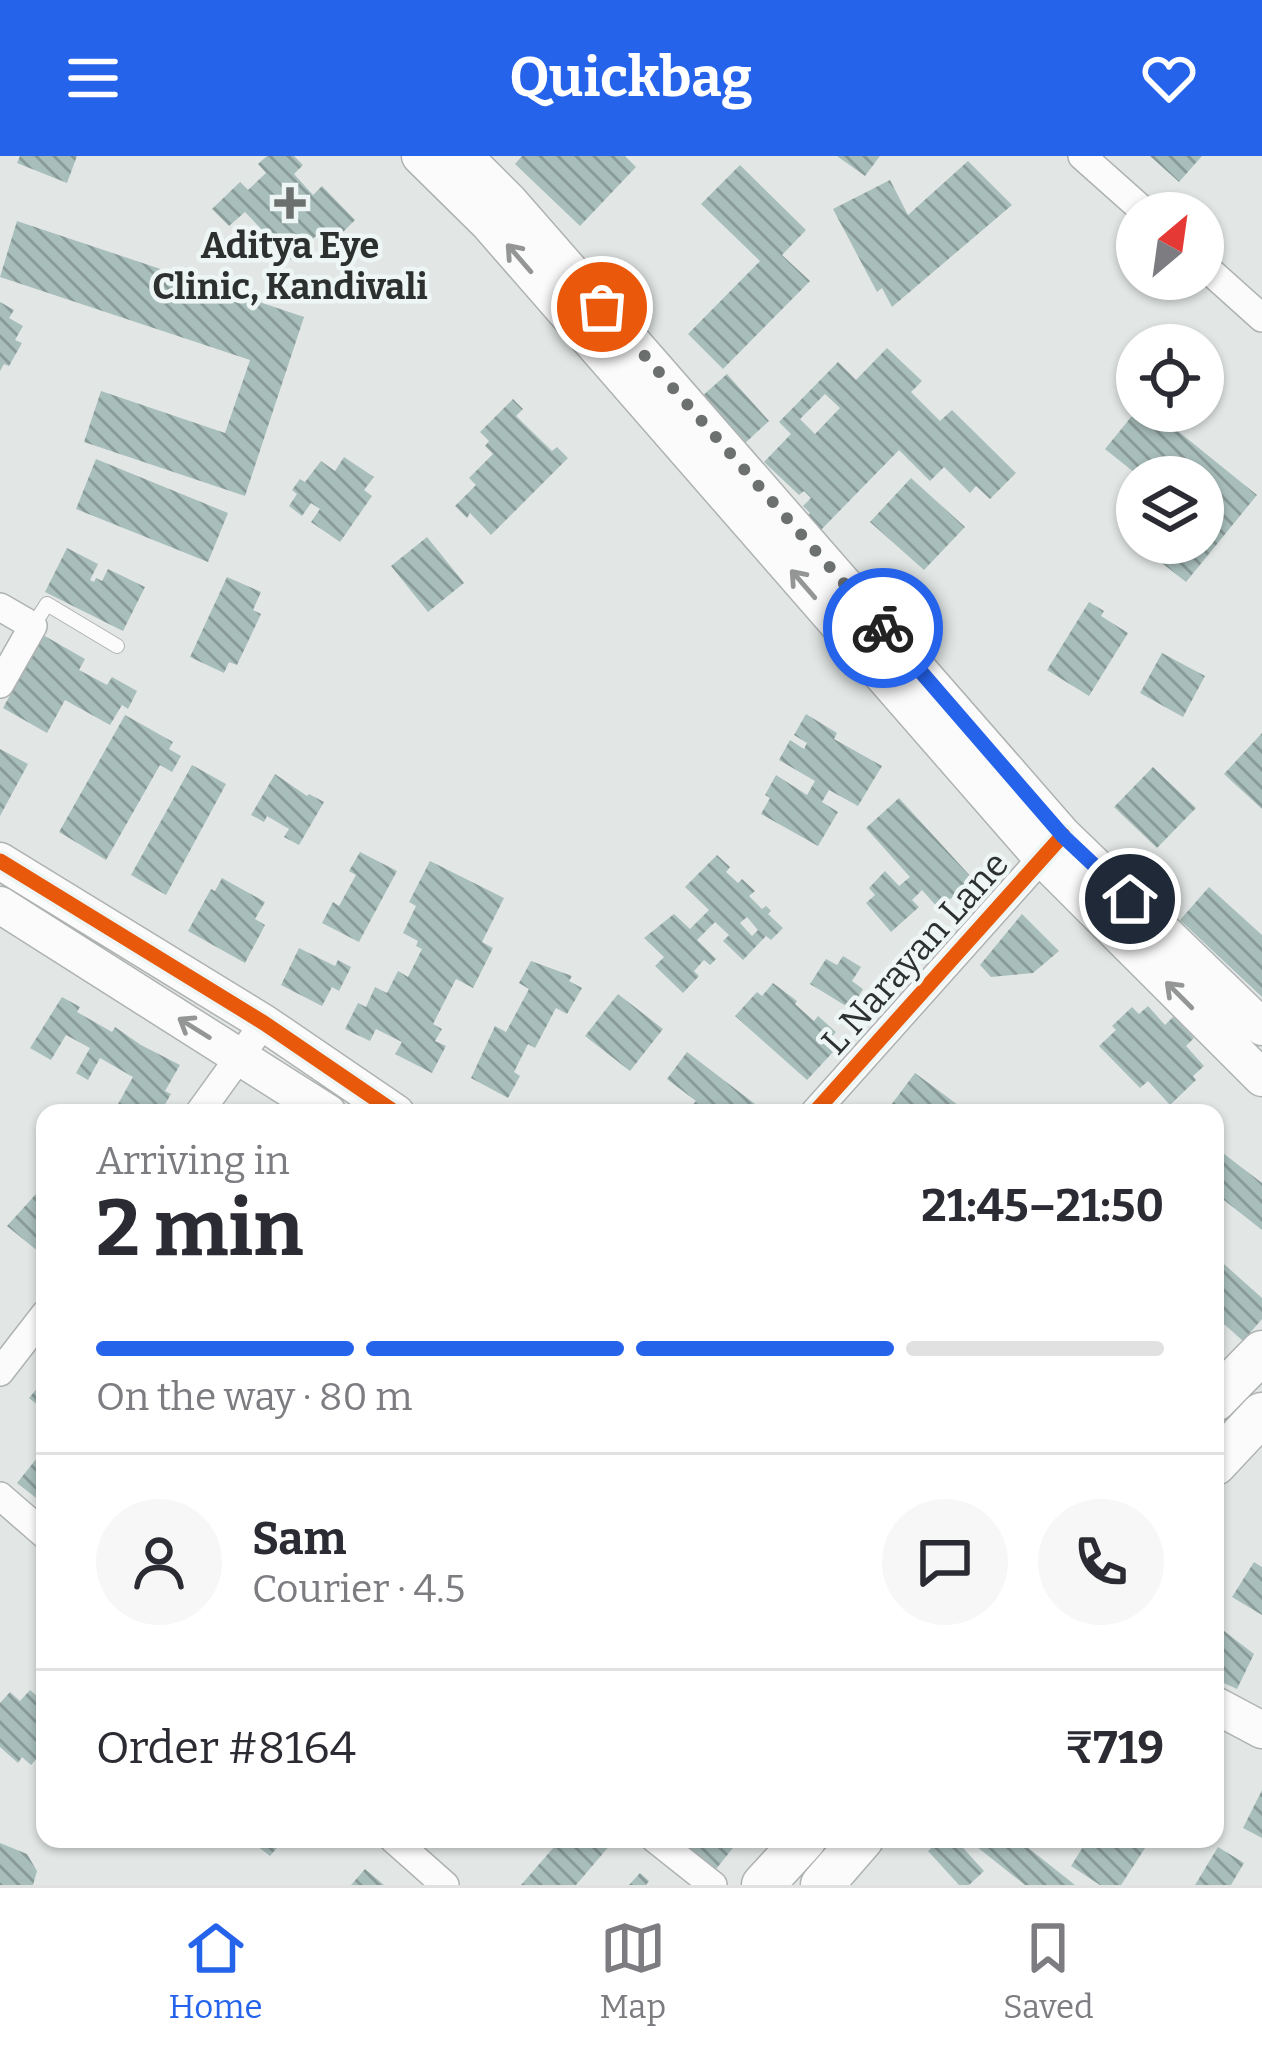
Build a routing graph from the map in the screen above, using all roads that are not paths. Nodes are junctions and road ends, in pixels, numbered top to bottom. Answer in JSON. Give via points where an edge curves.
{"nodes":[{"id":1,"x":420,"y":156,"type":"edge"},
{"id":2,"x":464,"y":156,"type":"edge"},
{"id":3,"x":1082,"y":156,"type":"edge"},
{"id":4,"x":1122,"y":192,"type":"edge"},
{"id":5,"x":1224,"y":284,"type":"edge"},
{"id":6,"x":1262,"y":318,"type":"edge"},
{"id":7,"x":0,"y":607,"type":"edge"},
{"id":8,"x":33,"y":626,"type":"junction"},
{"id":9,"x":116,"y":646,"type":"dead end"},
{"id":10,"x":0,"y":684,"type":"edge"},
{"id":11,"x":1052,"y":846,"type":"junction"},
{"id":12,"x":0,"y":861,"type":"edge"},
{"id":13,"x":0,"y":905,"type":"edge"},
{"id":14,"x":264,"y":1023,"type":"junction"},
{"id":15,"x":1262,"y":1027,"type":"edge"},
{"id":16,"x":242,"y":1058,"type":"junction"},
{"id":17,"x":1262,"y":1078,"type":"edge"},
{"id":18,"x":206,"y":1104,"type":"edge"},
{"id":19,"x":314,"y":1104,"type":"edge"},
{"id":20,"x":383,"y":1104,"type":"edge"},
{"id":21,"x":822,"y":1104,"type":"edge"},
{"id":22,"x":36,"y":1326,"type":"edge"},
{"id":23,"x":1262,"y":1352,"type":"edge"},
{"id":24,"x":0,"y":1372,"type":"edge"},
{"id":25,"x":1224,"y":1391,"type":"edge"},
{"id":26,"x":1262,"y":1414,"type":"edge"},
{"id":27,"x":1224,"y":1454,"type":"edge"},
{"id":28,"x":0,"y":1496,"type":"edge"},
{"id":29,"x":36,"y":1527,"type":"edge"},
{"id":30,"x":1224,"y":1708,"type":"edge"},
{"id":31,"x":1258,"y":1721,"type":"edge"},
{"id":32,"x":402,"y":1848,"type":"edge"},
{"id":33,"x":667,"y":1848,"type":"edge"},
{"id":34,"x":797,"y":1848,"type":"edge"},
{"id":35,"x":854,"y":1848,"type":"edge"},
{"id":36,"x":445,"y":1885,"type":"edge"},
{"id":37,"x":713,"y":1885,"type":"edge"},
{"id":38,"x":763,"y":1885,"type":"edge"},
{"id":39,"x":822,"y":1885,"type":"edge"}],
"edges":[{"from":11,"to":1,"type":"main road","one_way":true},
{"from":2,"to":11,"type":"main road"},
{"from":3,"to":4,"type":"street"},
{"from":5,"to":6,"type":"street"},
{"from":7,"to":8,"type":"street"},
{"from":8,"to":9,"type":"lane","via":[[46,604]]},
{"from":8,"to":10,"type":"street"},
{"from":11,"to":15,"type":"main road"},
{"from":17,"to":11,"type":"main road","one_way":true},
{"from":11,"to":21,"type":"street","name":"L Narayan Lane"},
{"from":12,"to":14,"type":"main road"},
{"from":16,"to":13,"type":"main road","one_way":true},
{"from":14,"to":16,"type":"street"},
{"from":14,"to":20,"type":"main road"},
{"from":16,"to":18,"type":"street"},
{"from":16,"to":19,"type":"main road"},
{"from":22,"to":24,"type":"street"},
{"from":23,"to":25,"type":"main road"},
{"from":26,"to":27,"type":"main road"},
{"from":28,"to":29,"type":"street"},
{"from":30,"to":31,"type":"main road"},
{"from":32,"to":36,"type":"street"},
{"from":33,"to":37,"type":"street"},
{"from":34,"to":38,"type":"main road"},
{"from":35,"to":39,"type":"main road"}]}
